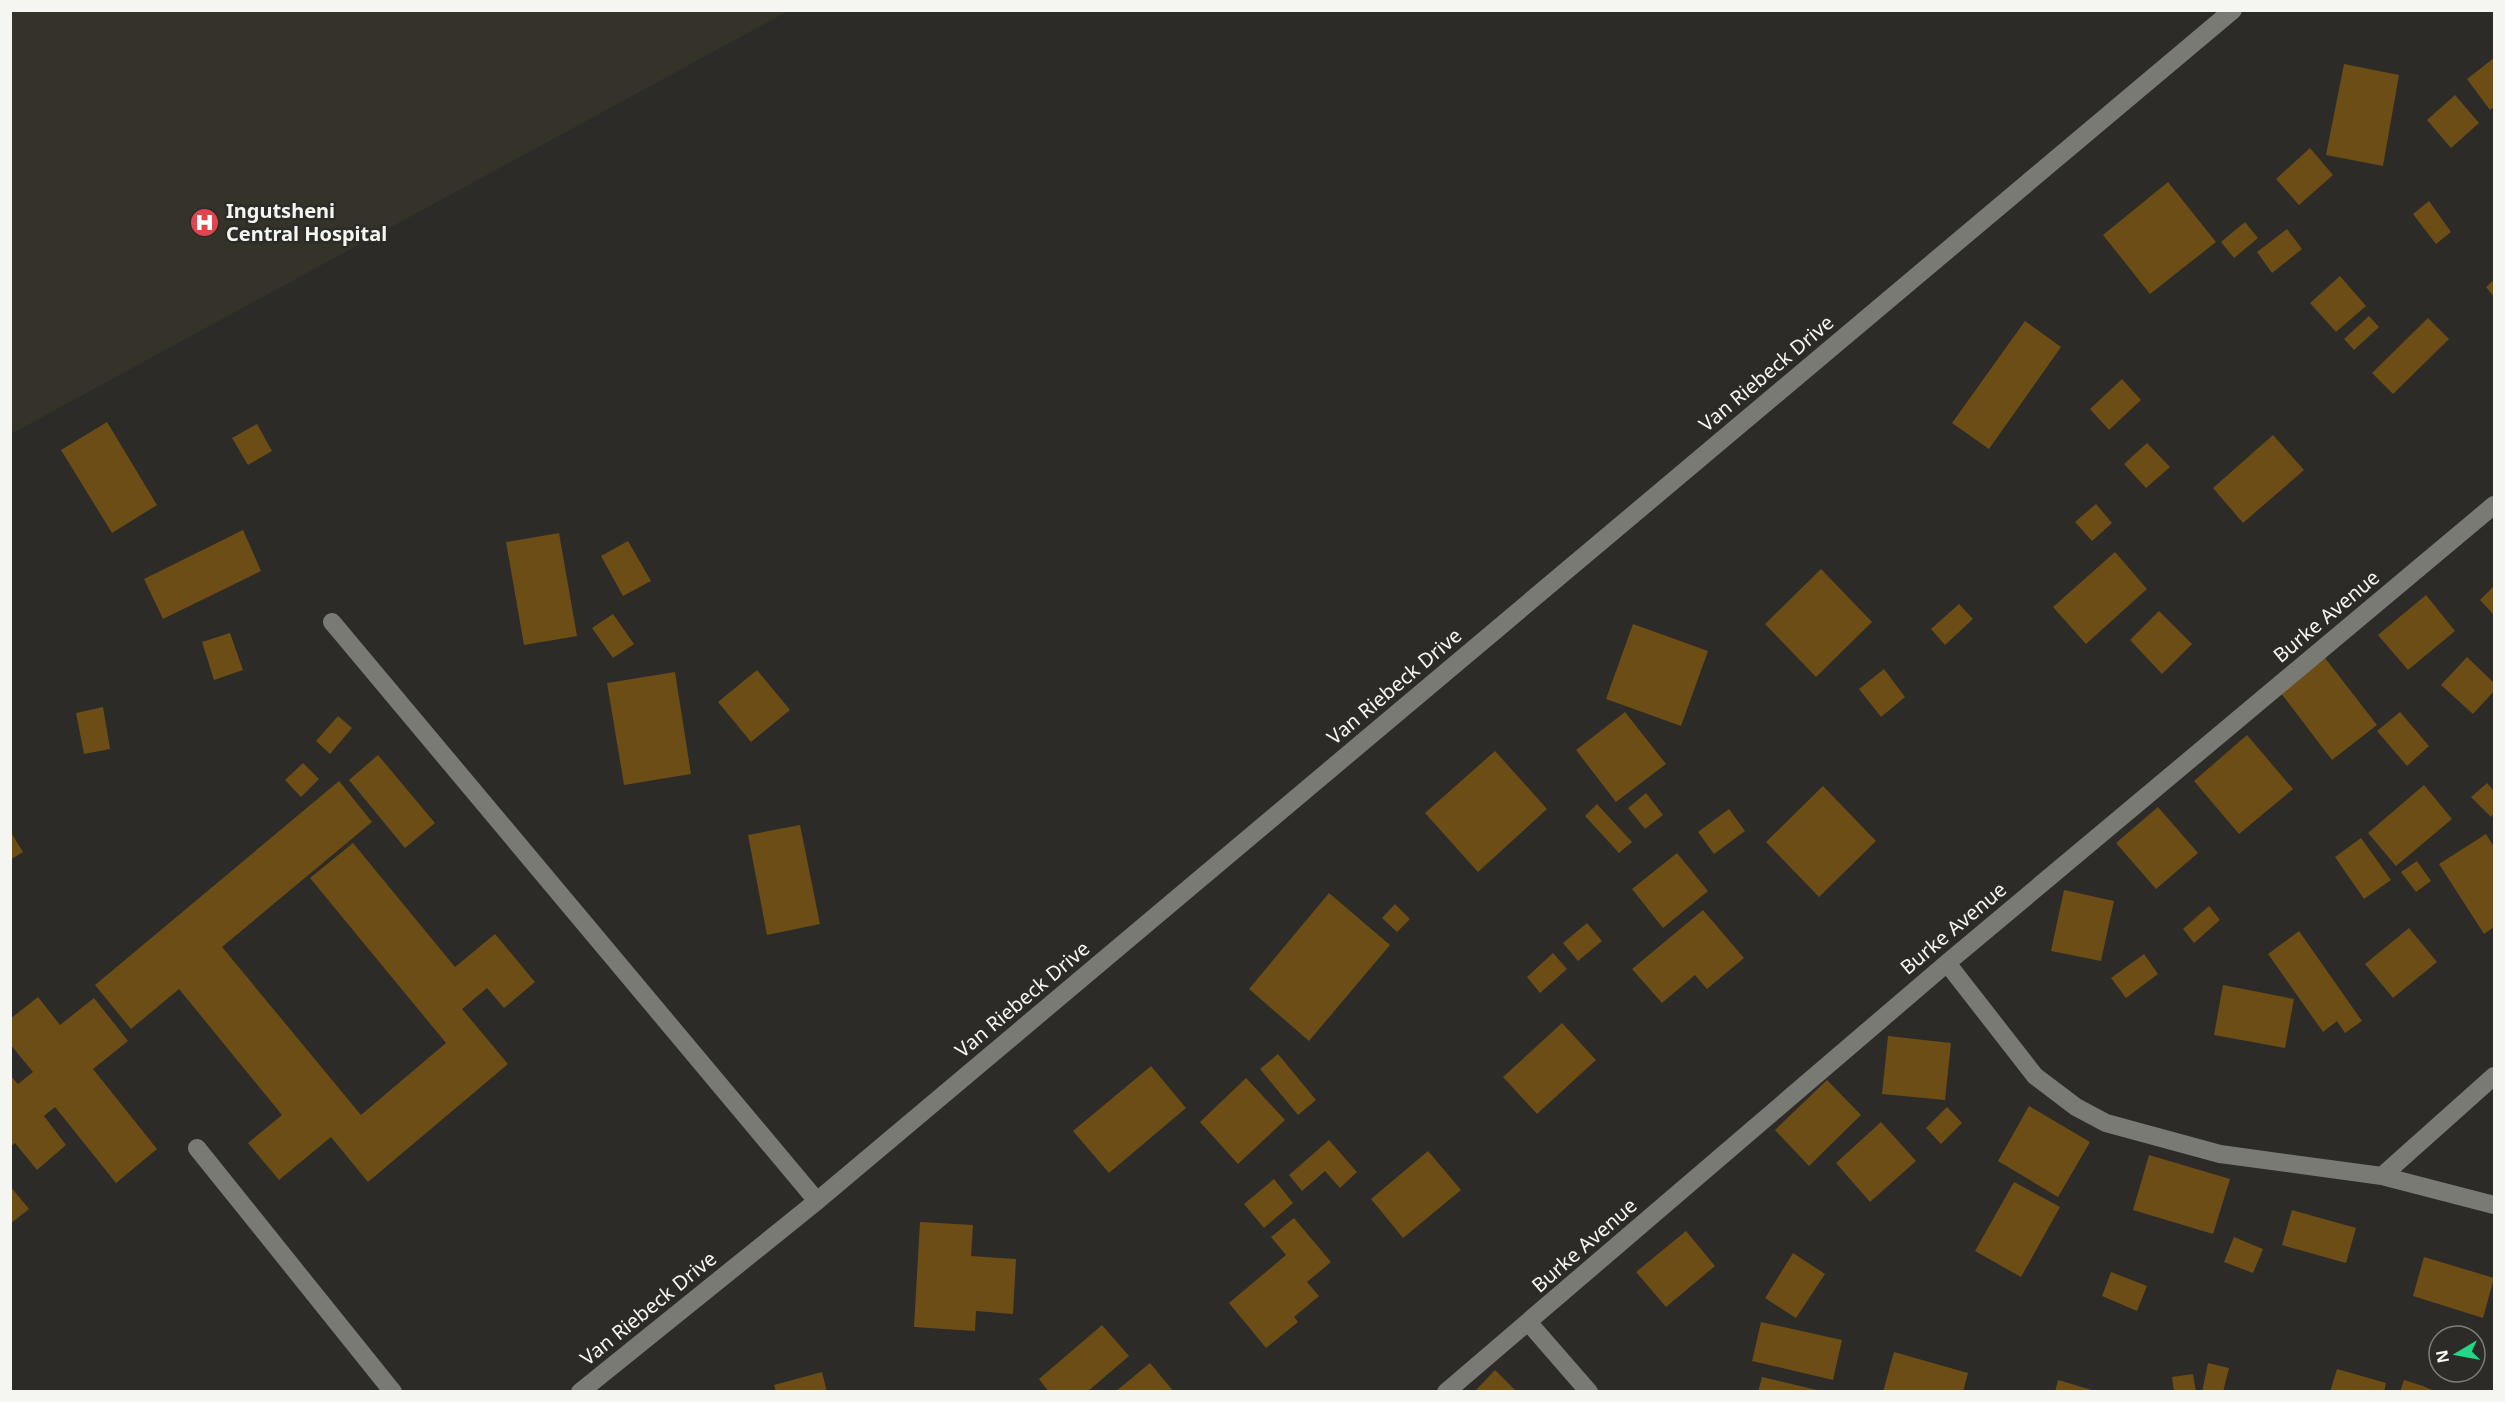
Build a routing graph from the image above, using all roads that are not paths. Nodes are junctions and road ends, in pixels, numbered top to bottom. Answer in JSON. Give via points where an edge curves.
{"nodes":[{"id":1,"x":2233,"y":10,"type":"edge"},
{"id":2,"x":2494,"y":505,"type":"edge"},
{"id":3,"x":332,"y":622,"type":"dead end"},
{"id":4,"x":1947,"y":963,"type":"junction"},
{"id":5,"x":2494,"y":1076,"type":"edge"},
{"id":6,"x":197,"y":1148,"type":"dead end"},
{"id":7,"x":2382,"y":1176,"type":"junction"},
{"id":8,"x":817,"y":1201,"type":"junction"},
{"id":9,"x":2494,"y":1206,"type":"edge"},
{"id":10,"x":1528,"y":1322,"type":"junction"},
{"id":11,"x":393,"y":1392,"type":"edge"},
{"id":12,"x":580,"y":1392,"type":"edge"},
{"id":13,"x":1446,"y":1392,"type":"edge"},
{"id":14,"x":1589,"y":1392,"type":"edge"}],
"edges":[{"from":1,"to":8,"type":"street","name":"Van Riebeck Drive"},
{"from":2,"to":4,"type":"street","name":"Burke Avenue"},
{"from":3,"to":8,"type":"street"},
{"from":4,"to":7,"type":"street","via":[[2035,1076],[2076,1107],[2106,1123],[2220,1154]]},
{"from":4,"to":10,"type":"street","name":"Burke Avenue"},
{"from":5,"to":7,"type":"street"},
{"from":6,"to":11,"type":"street"},
{"from":7,"to":9,"type":"street"},
{"from":8,"to":12,"type":"street","name":"Van Riebeck Drive"},
{"from":10,"to":13,"type":"street","name":"Burke Avenue"},
{"from":10,"to":14,"type":"street"}]}
